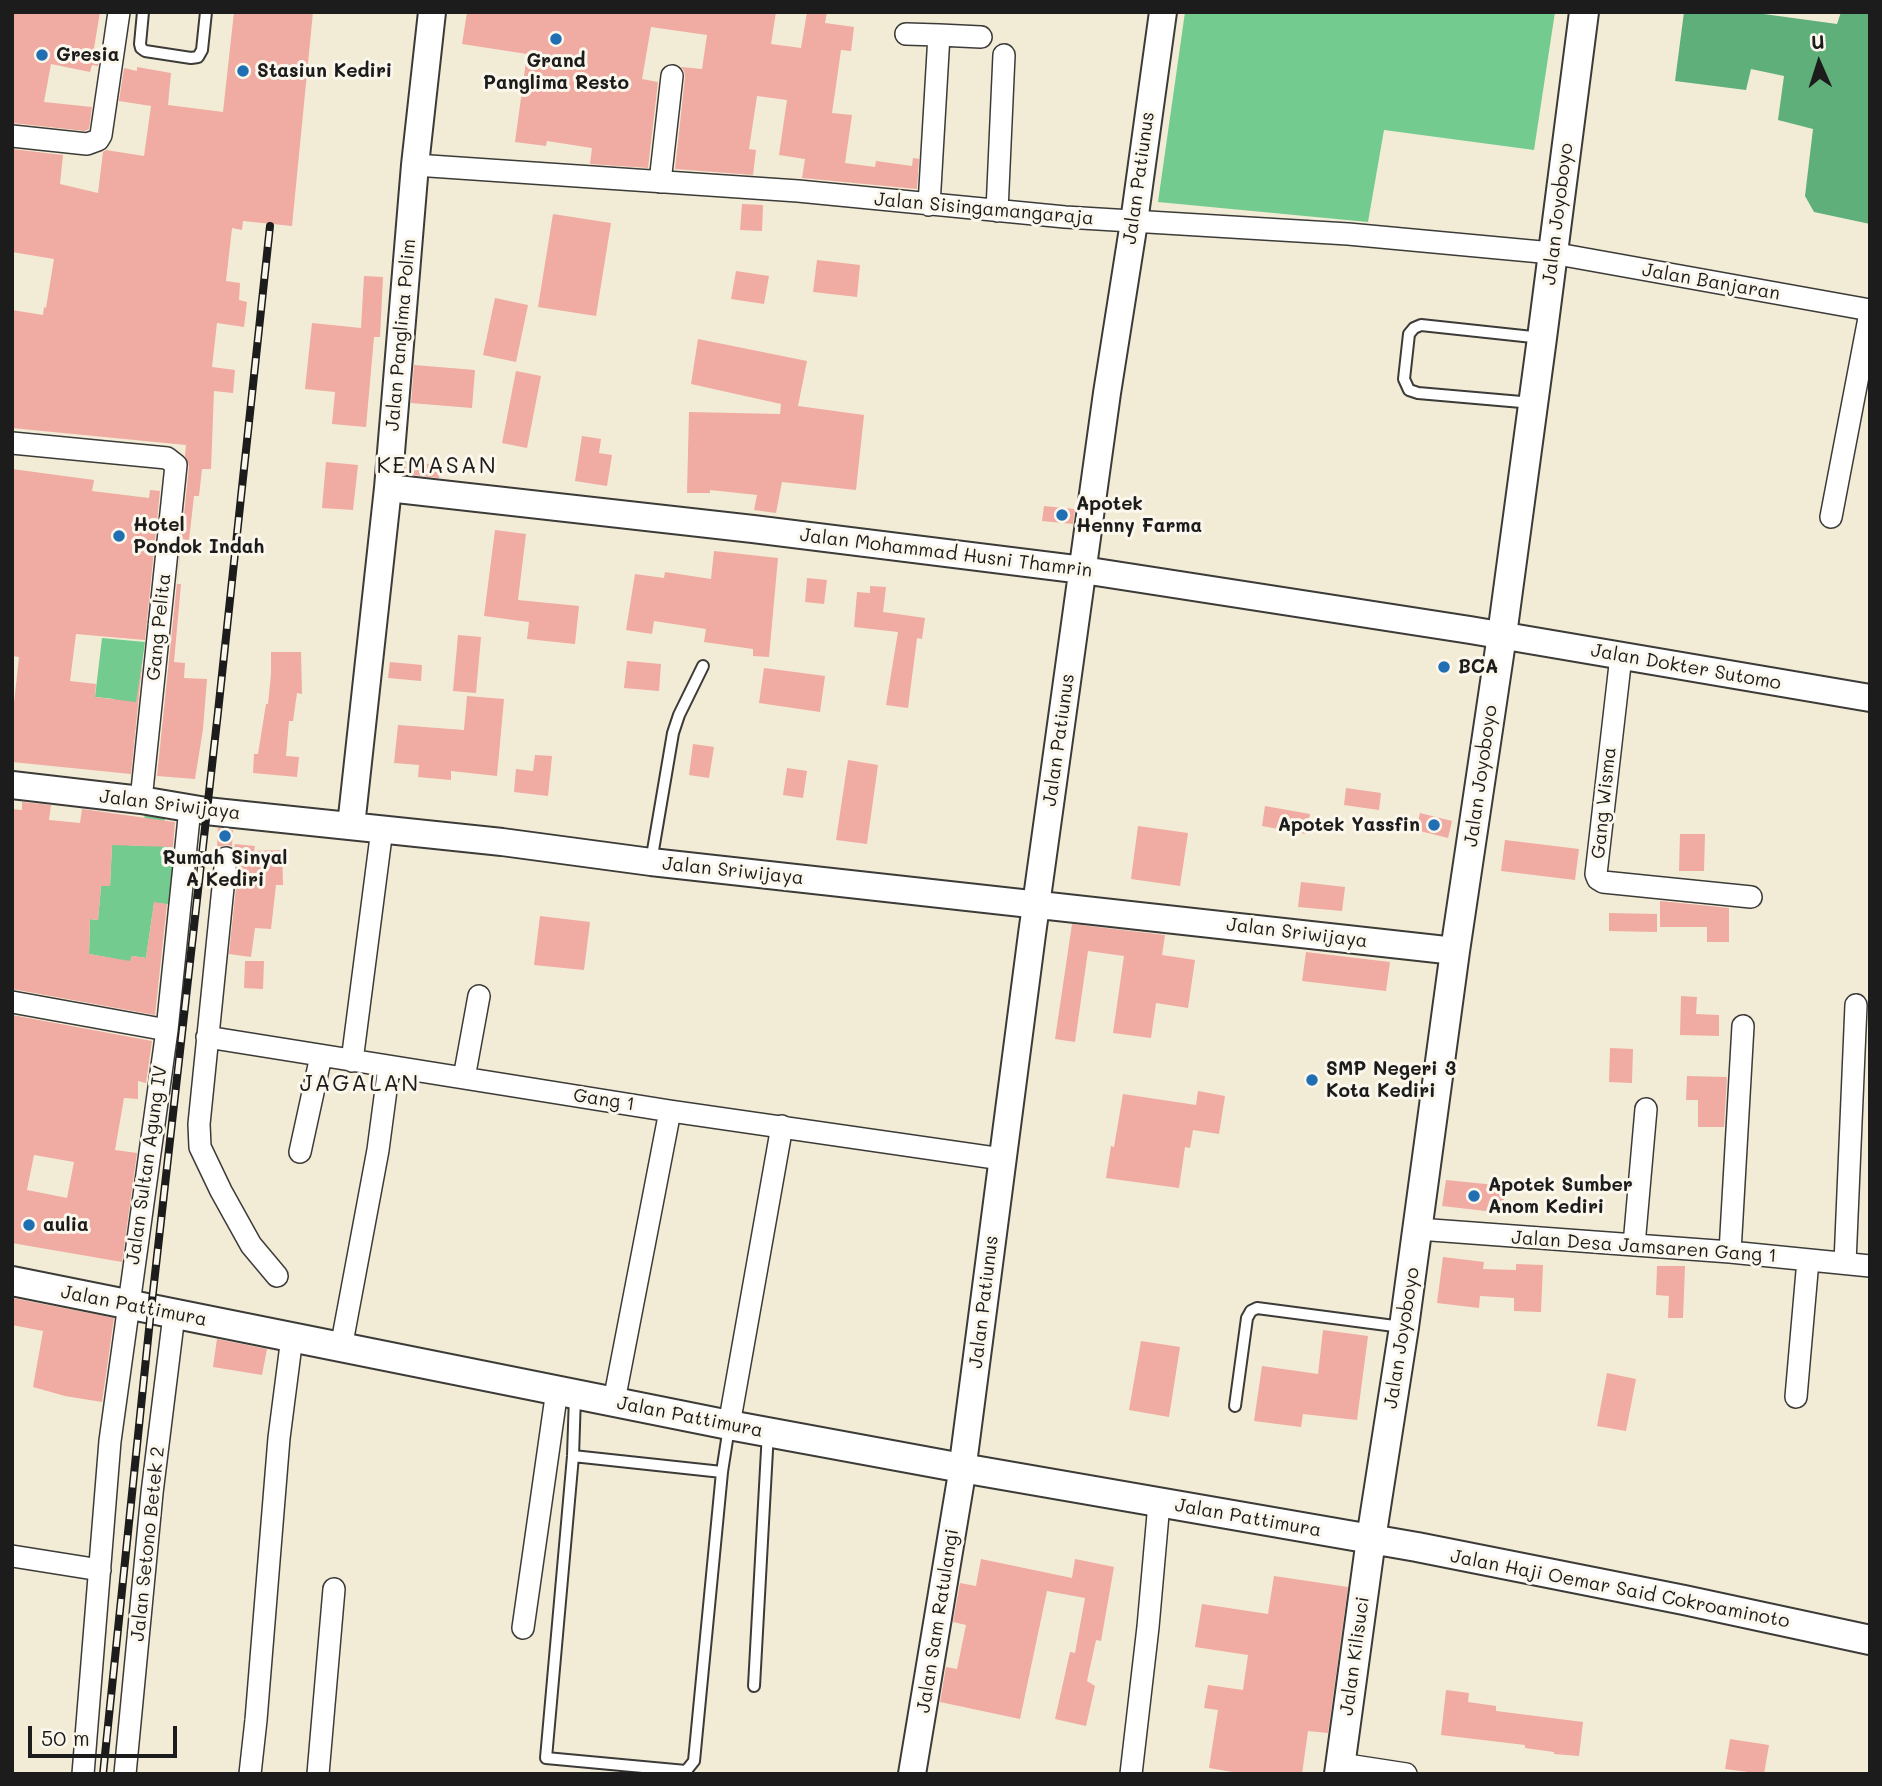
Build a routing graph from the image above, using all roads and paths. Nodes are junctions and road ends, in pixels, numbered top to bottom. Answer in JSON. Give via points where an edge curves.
{"nodes":[{"id":1,"x":119,"y":12,"type":"edge"},
{"id":2,"x":143,"y":12,"type":"edge"},
{"id":3,"x":206,"y":12,"type":"edge"},
{"id":4,"x":432,"y":12,"type":"edge"},
{"id":5,"x":1163,"y":12,"type":"edge"},
{"id":6,"x":1584,"y":12,"type":"edge"},
{"id":7,"x":906,"y":34,"type":"dead end"},
{"id":8,"x":939,"y":35,"type":"junction"},
{"id":9,"x":981,"y":37,"type":"dead end"},
{"id":10,"x":1004,"y":55,"type":"dead end"},
{"id":11,"x":672,"y":76,"type":"dead end"},
{"id":12,"x":12,"y":136,"type":"edge"},
{"id":13,"x":415,"y":164,"type":"junction"},
{"id":14,"x":660,"y":181,"type":"junction"},
{"id":15,"x":929,"y":205,"type":"junction"},
{"id":16,"x":997,"y":211,"type":"junction"},
{"id":17,"x":1133,"y":222,"type":"junction"},
{"id":18,"x":1552,"y":253,"type":"junction"},
{"id":19,"x":1870,"y":312,"type":"edge"},
{"id":20,"x":1542,"y":338,"type":"junction"},
{"id":21,"x":1533,"y":403,"type":"junction"},
{"id":22,"x":12,"y":443,"type":"edge"},
{"id":23,"x":388,"y":488,"type":"junction"},
{"id":24,"x":1831,"y":517,"type":"dead end"},
{"id":25,"x":1083,"y":570,"type":"junction"},
{"id":26,"x":1502,"y":635,"type":"junction"},
{"id":27,"x":1621,"y":656,"type":"junction"},
{"id":28,"x":703,"y":666,"type":"dead end"},
{"id":29,"x":1870,"y":698,"type":"edge"},
{"id":30,"x":12,"y":785,"type":"edge"},
{"id":31,"x":141,"y":800,"type":"junction"},
{"id":32,"x":190,"y":808,"type":"junction"},
{"id":33,"x":351,"y":826,"type":"junction"},
{"id":34,"x":382,"y":829,"type":"junction"},
{"id":35,"x":226,"y":858,"type":"dead end"},
{"id":36,"x":652,"y":862,"type":"junction"},
{"id":37,"x":1751,"y":897,"type":"dead end"},
{"id":38,"x":1036,"y":904,"type":"junction"},
{"id":39,"x":1455,"y":951,"type":"junction"},
{"id":40,"x":479,"y":996,"type":"dead end"},
{"id":41,"x":12,"y":1002,"type":"edge"},
{"id":42,"x":1856,"y":1005,"type":"dead end"},
{"id":43,"x":1743,"y":1026,"type":"dead end"},
{"id":44,"x":167,"y":1030,"type":"junction"},
{"id":45,"x":207,"y":1037,"type":"junction"},
{"id":46,"x":321,"y":1056,"type":"junction"},
{"id":47,"x":352,"y":1061,"type":"junction"},
{"id":48,"x":389,"y":1067,"type":"junction"},
{"id":49,"x":464,"y":1078,"type":"junction"},
{"id":50,"x":1646,"y":1109,"type":"dead end"},
{"id":51,"x":670,"y":1111,"type":"junction"},
{"id":52,"x":782,"y":1126,"type":"junction"},
{"id":53,"x":300,"y":1152,"type":"dead end"},
{"id":54,"x":1002,"y":1159,"type":"junction"},
{"id":55,"x":1418,"y":1229,"type":"junction"},
{"id":56,"x":1634,"y":1245,"type":"junction"},
{"id":57,"x":1730,"y":1252,"type":"junction"},
{"id":58,"x":1808,"y":1260,"type":"junction"},
{"id":59,"x":1845,"y":1263,"type":"junction"},
{"id":60,"x":1870,"y":1266,"type":"edge"},
{"id":61,"x":276,"y":1276,"type":"dead end"},
{"id":62,"x":12,"y":1281,"type":"edge"},
{"id":63,"x":128,"y":1306,"type":"junction"},
{"id":64,"x":174,"y":1315,"type":"junction"},
{"id":65,"x":1404,"y":1327,"type":"junction"},
{"id":66,"x":292,"y":1337,"type":"junction"},
{"id":67,"x":341,"y":1348,"type":"junction"},
{"id":68,"x":566,"y":1391,"type":"junction"},
{"id":69,"x":1796,"y":1397,"type":"dead end"},
{"id":70,"x":614,"y":1401,"type":"junction"},
{"id":71,"x":1236,"y":1406,"type":"dead end"},
{"id":72,"x":729,"y":1425,"type":"junction"},
{"id":73,"x":768,"y":1432,"type":"junction"},
{"id":74,"x":573,"y":1456,"type":"junction"},
{"id":75,"x":962,"y":1468,"type":"junction"},
{"id":76,"x":722,"y":1472,"type":"junction"},
{"id":77,"x":1160,"y":1503,"type":"junction"},
{"id":78,"x":1371,"y":1539,"type":"junction"},
{"id":79,"x":12,"y":1556,"type":"edge"},
{"id":80,"x":100,"y":1570,"type":"junction"},
{"id":81,"x":334,"y":1589,"type":"dead end"},
{"id":82,"x":523,"y":1628,"type":"dead end"},
{"id":83,"x":1870,"y":1640,"type":"edge"},
{"id":84,"x":754,"y":1686,"type":"dead end"},
{"id":85,"x":1340,"y":1769,"type":"edge"},
{"id":86,"x":83,"y":1774,"type":"edge"},
{"id":87,"x":125,"y":1774,"type":"edge"},
{"id":88,"x":250,"y":1774,"type":"edge"},
{"id":89,"x":318,"y":1774,"type":"edge"},
{"id":90,"x":912,"y":1774,"type":"edge"},
{"id":91,"x":1131,"y":1774,"type":"edge"},
{"id":92,"x":1406,"y":1774,"type":"edge"}],
"edges":[{"from":1,"to":12,"type":"street","via":[[98,140],[87,144]]},
{"from":2,"to":3,"type":"lane","via":[[141,48],[191,58],[202,50]]},
{"from":4,"to":13,"type":"street","name":"Jalan Panglima Polim"},
{"from":5,"to":17,"type":"street","name":"Jalan Patiunus"},
{"from":6,"to":18,"type":"main road","name":"Jalan Joyoboyo"},
{"from":7,"to":8,"type":"street"},
{"from":8,"to":9,"type":"street"},
{"from":8,"to":15,"type":"street"},
{"from":10,"to":16,"type":"street"},
{"from":11,"to":14,"type":"street"},
{"from":13,"to":14,"type":"street","name":"Jalan Sisingamangaraja"},
{"from":13,"to":23,"type":"street","name":"Jalan Panglima Polim"},
{"from":14,"to":15,"type":"street","name":"Jalan Sisingamangaraja"},
{"from":15,"to":16,"type":"street","name":"Jalan Sisingamangaraja"},
{"from":16,"to":17,"type":"street","name":"Jalan Sisingamangaraja"},
{"from":17,"to":18,"type":"street","name":"Jalan Sisingamangaraja","via":[[1348,234]]},
{"from":17,"to":25,"type":"street","name":"Jalan Patiunus"},
{"from":18,"to":19,"type":"street","name":"Jalan Banjaran"},
{"from":18,"to":20,"type":"main road","name":"Jalan Joyoboyo"},
{"from":19,"to":24,"type":"street"},
{"from":20,"to":21,"type":"main road","name":"Jalan Joyoboyo"},
{"from":20,"to":21,"type":"lane","via":[[1422,325],[1409,334],[1404,379],[1409,390]]},
{"from":21,"to":26,"type":"main road","name":"Jalan Joyoboyo"},
{"from":22,"to":31,"type":"street","name":"Gang Pelita","via":[[167,458],[177,468]]},
{"from":23,"to":25,"type":"street","name":"Jalan Mohammad Husni Thamrin"},
{"from":23,"to":33,"type":"street","name":"Jalan Panglima Polim"},
{"from":25,"to":26,"type":"street","name":"Jalan Mohammad Husni Thamrin"},
{"from":25,"to":38,"type":"street","name":"Jalan Patiunus"},
{"from":26,"to":27,"type":"street","name":"Jalan Dokter Sutomo"},
{"from":26,"to":39,"type":"main road","name":"Jalan Joyoboyo"},
{"from":27,"to":29,"type":"street","name":"Jalan Dokter Sutomo"},
{"from":27,"to":37,"type":"street","name":"Gang Wisma","via":[[1598,879]]},
{"from":28,"to":36,"type":"lane","via":[[673,733]]},
{"from":30,"to":31,"type":"street","name":"Jalan Sriwijaya"},
{"from":31,"to":32,"type":"street","name":"Jalan Sriwijaya"},
{"from":32,"to":33,"type":"street","name":"Jalan Sriwijaya"},
{"from":32,"to":44,"type":"street","name":"Jalan Sultan Agung IV"},
{"from":33,"to":34,"type":"street","name":"Jalan Sriwijaya"},
{"from":34,"to":36,"type":"street","name":"Jalan Sriwijaya"},
{"from":34,"to":47,"type":"street"},
{"from":35,"to":45,"type":"street"},
{"from":36,"to":38,"type":"street","name":"Jalan Sriwijaya"},
{"from":38,"to":39,"type":"street","name":"Jalan Sriwijaya"},
{"from":38,"to":54,"type":"street","name":"Jalan Patiunus"},
{"from":39,"to":55,"type":"main road","name":"Jalan Joyoboyo"},
{"from":40,"to":49,"type":"street"},
{"from":41,"to":44,"type":"street"},
{"from":42,"to":59,"type":"street"},
{"from":43,"to":57,"type":"street"},
{"from":44,"to":63,"type":"street","name":"Jalan Sultan Agung IV"},
{"from":45,"to":46,"type":"street","name":"Gang 1"},
{"from":45,"to":61,"type":"street","via":[[200,1147],[251,1245]]},
{"from":46,"to":47,"type":"street","name":"Gang 1"},
{"from":46,"to":53,"type":"street"},
{"from":47,"to":48,"type":"street","name":"Gang 1"},
{"from":48,"to":49,"type":"street","name":"Gang 1"},
{"from":48,"to":67,"type":"street"},
{"from":49,"to":51,"type":"street","name":"Gang 1"},
{"from":50,"to":56,"type":"street"},
{"from":51,"to":52,"type":"street","name":"Gang 1"},
{"from":51,"to":70,"type":"street"},
{"from":52,"to":54,"type":"street","name":"Gang 1"},
{"from":52,"to":72,"type":"street"},
{"from":54,"to":75,"type":"street","name":"Jalan Patiunus"},
{"from":55,"to":56,"type":"street","name":"Jalan Desa Jamsaren Gang 1"},
{"from":55,"to":65,"type":"main road","name":"Jalan Joyoboyo"},
{"from":56,"to":57,"type":"street","name":"Jalan Desa Jamsaren Gang 1"},
{"from":57,"to":58,"type":"street","name":"Jalan Desa Jamsaren Gang 1"},
{"from":58,"to":59,"type":"street","name":"Jalan Desa Jamsaren Gang 1"},
{"from":58,"to":69,"type":"street"},
{"from":59,"to":60,"type":"street","name":"Jalan Desa Jamsaren Gang 1"},
{"from":62,"to":63,"type":"main road","name":"Jalan Pattimura"},
{"from":63,"to":64,"type":"main road","name":"Jalan Pattimura"},
{"from":63,"to":80,"type":"street","name":"Jalan Sultan Agung IV","via":[[110,1441]]},
{"from":64,"to":66,"type":"main road","name":"Jalan Pattimura"},
{"from":64,"to":87,"type":"street","name":"Jalan Setono Betek 2"},
{"from":65,"to":71,"type":"lane","via":[[1257,1308],[1247,1318]]},
{"from":65,"to":78,"type":"main road","name":"Jalan Joyoboyo"},
{"from":66,"to":67,"type":"main road","name":"Jalan Pattimura"},
{"from":66,"to":88,"type":"street"},
{"from":67,"to":68,"type":"main road","name":"Jalan Pattimura"},
{"from":68,"to":70,"type":"main road","name":"Jalan Pattimura"},
{"from":68,"to":74,"type":"lane"},
{"from":68,"to":82,"type":"street"},
{"from":70,"to":72,"type":"main road","name":"Jalan Pattimura"},
{"from":72,"to":73,"type":"main road","name":"Jalan Pattimura"},
{"from":72,"to":76,"type":"lane"},
{"from":73,"to":75,"type":"main road","name":"Jalan Pattimura"},
{"from":73,"to":84,"type":"lane"},
{"from":74,"to":76,"type":"lane"},
{"from":74,"to":76,"type":"lane","via":[[546,1758],[686,1771],[694,1761]]},
{"from":75,"to":77,"type":"main road","name":"Jalan Pattimura"},
{"from":75,"to":90,"type":"street","name":"Jalan Sam Ratulangi"},
{"from":77,"to":78,"type":"main road","name":"Jalan Pattimura"},
{"from":77,"to":91,"type":"street"},
{"from":78,"to":83,"type":"main road","name":"Jalan Haji Oemar Said Cokroaminoto"},
{"from":78,"to":85,"type":"main road","name":"Jalan Kilisuci"},
{"from":79,"to":80,"type":"street"},
{"from":80,"to":86,"type":"street","name":"Jalan Sultan Agung IV"},
{"from":81,"to":89,"type":"street"},
{"from":85,"to":92,"type":"street"}]}
